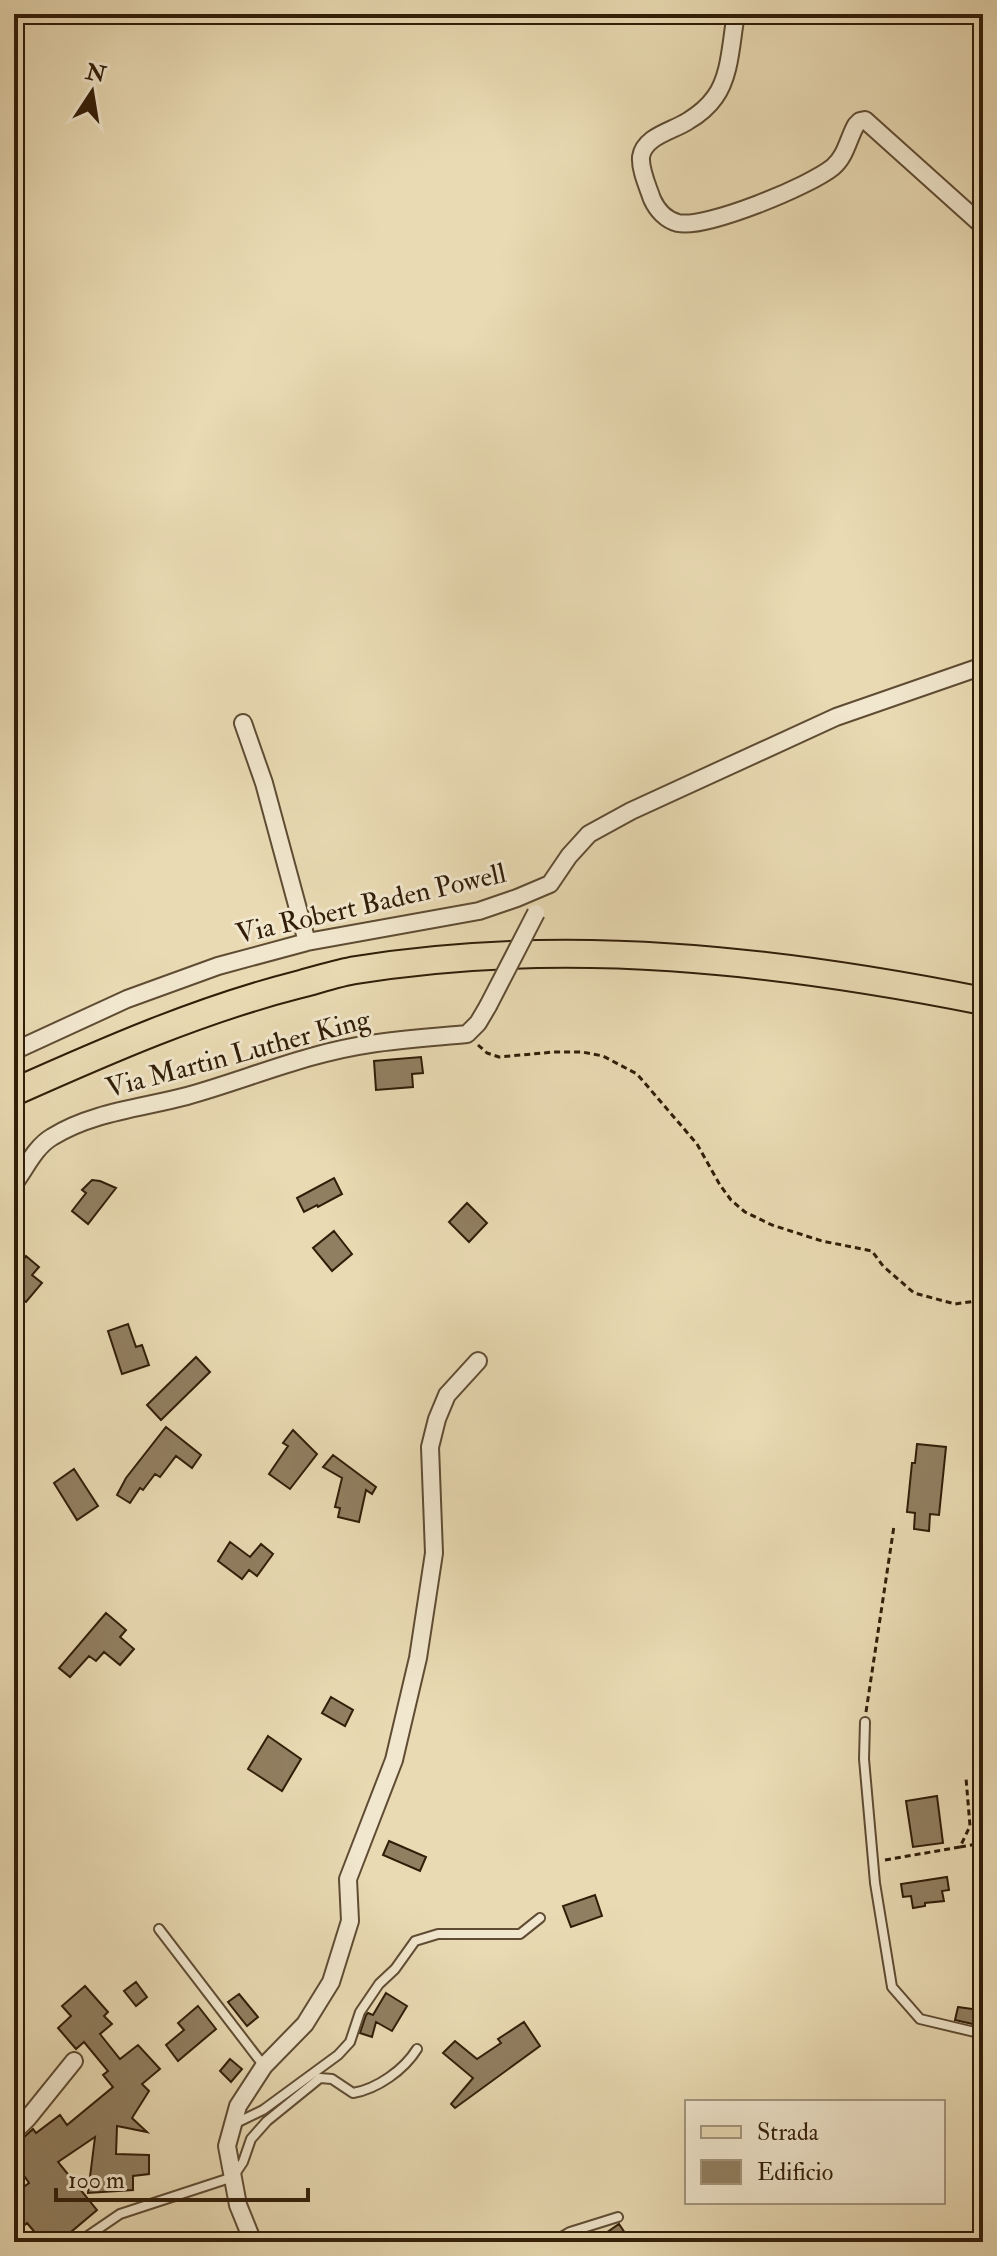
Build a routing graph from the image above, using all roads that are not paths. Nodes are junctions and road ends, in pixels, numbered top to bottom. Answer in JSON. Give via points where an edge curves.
{"nodes":[{"id":1,"x":736,"y":14,"type":"edge"},
{"id":2,"x":983,"y":226,"type":"edge"},
{"id":3,"x":983,"y":666,"type":"edge"},
{"id":4,"x":243,"y":723,"type":"dead end"},
{"id":5,"x":550,"y":884,"type":"junction"},
{"id":6,"x":307,"y":942,"type":"junction"},
{"id":7,"x":983,"y":1001,"type":"edge"},
{"id":8,"x":14,"y":1051,"type":"edge"},
{"id":9,"x":14,"y":1092,"type":"edge"},
{"id":10,"x":14,"y":1184,"type":"edge"},
{"id":11,"x":478,"y":1361,"type":"dead end"},
{"id":12,"x":865,"y":1722,"type":"road end"},
{"id":13,"x":540,"y":1918,"type":"dead end"},
{"id":14,"x":159,"y":1929,"type":"dead end"},
{"id":15,"x":983,"y":2034,"type":"edge"},
{"id":16,"x":417,"y":2049,"type":"dead end"},
{"id":17,"x":74,"y":2061,"type":"dead end"},
{"id":18,"x":264,"y":2066,"type":"junction"},
{"id":19,"x":233,"y":2124,"type":"junction"},
{"id":20,"x":14,"y":2132,"type":"edge"},
{"id":21,"x":233,"y":2177,"type":"junction"},
{"id":22,"x":618,"y":2217,"type":"dead end"},
{"id":23,"x":79,"y":2242,"type":"edge"},
{"id":24,"x":253,"y":2242,"type":"edge"},
{"id":25,"x":553,"y":2242,"type":"edge"}],
"edges":[{"from":1,"to":2,"type":"street","via":[[724,82],[715,98],[644,149],[643,168],[661,213],[678,223],[704,222],[785,192],[834,166],[856,125],[865,120]]},
{"from":3,"to":5,"type":"street","name":"Via Robert Baden Powell","via":[[836,717],[631,811],[589,834]]},
{"from":4,"to":6,"type":"street"},
{"from":5,"to":6,"type":"street","name":"Via Robert Baden Powell","via":[[479,911]]},
{"from":5,"to":10,"type":"street","name":"Via Martin Luther King","bridge":true,"via":[[488,1006],[467,1034],[369,1044],[93,1119],[50,1138]]},
{"from":6,"to":8,"type":"street","name":"Via Robert Baden Powell","via":[[127,999]]},
{"from":7,"to":9,"type":"main road","via":[[883,981],[702,959],[479,956],[354,970],[254,996],[121,1044]]},
{"from":11,"to":18,"type":"street","via":[[447,1395],[430,1447],[434,1553],[418,1658],[394,1760],[348,1879],[350,1921],[331,1982],[305,2024]]},
{"from":12,"to":15,"type":"lane","via":[[873,1862],[892,1987],[920,2019]]},
{"from":13,"to":19,"type":"lane","via":[[520,1934],[438,1934],[415,1941],[360,2012],[350,2042],[338,2055],[263,2110]]},
{"from":14,"to":18,"type":"lane"},
{"from":16,"to":21,"type":"lane","via":[[409,2062],[368,2091],[353,2093],[332,2079],[320,2078],[251,2139]]},
{"from":17,"to":20,"type":"street"},
{"from":18,"to":19,"type":"street","via":[[238,2106]]},
{"from":19,"to":21,"type":"street","via":[[227,2146]]},
{"from":21,"to":23,"type":"lane","via":[[120,2214]]},
{"from":21,"to":24,"type":"street"},
{"from":22,"to":25,"type":"lane"}]}
